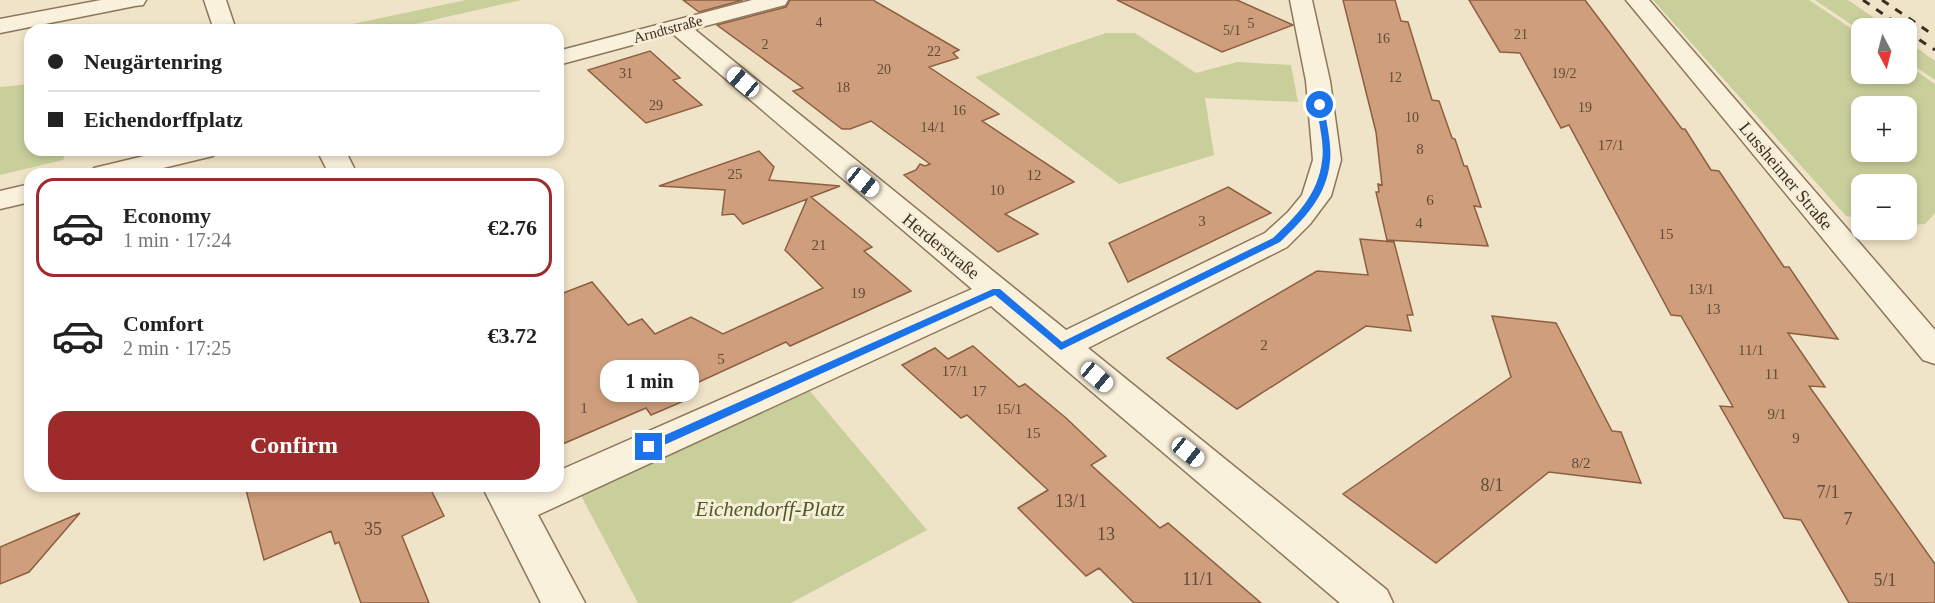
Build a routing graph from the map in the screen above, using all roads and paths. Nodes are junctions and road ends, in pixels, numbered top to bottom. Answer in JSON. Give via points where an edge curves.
{"nodes":[{"id":1,"x":135,"y":0,"type":"edge"},
{"id":2,"x":215,"y":0,"type":"edge"},
{"id":3,"x":777,"y":0,"type":"edge"},
{"id":4,"x":1301,"y":0,"type":"edge"},
{"id":5,"x":1637,"y":0,"type":"edge"},
{"id":6,"x":223,"y":24,"type":"edge"},
{"id":7,"x":0,"y":26,"type":"edge"},
{"id":8,"x":678,"y":27,"type":"junction"},
{"id":9,"x":564,"y":56,"type":"edge"},
{"id":10,"x":178,"y":156,"type":"edge"},
{"id":11,"x":129,"y":168,"type":"edge"},
{"id":12,"x":24,"y":194,"type":"edge"},
{"id":13,"x":0,"y":200,"type":"edge"},
{"id":14,"x":996,"y":291,"type":"junction"},
{"id":15,"x":1061,"y":347,"type":"junction"},
{"id":16,"x":1935,"y":352,"type":"edge"},
{"id":17,"x":564,"y":473,"type":"edge"},
{"id":18,"x":508,"y":497,"type":"edge"},
{"id":19,"x":563,"y":603,"type":"edge"},
{"id":20,"x":1371,"y":603,"type":"edge"}],
"edges":[{"from":1,"to":7,"type":"street"},
{"from":2,"to":6,"type":"street"},
{"from":3,"to":8,"type":"street","name":"Arndtstraße"},
{"from":4,"to":15,"type":"street","via":[[1318,81],[1327,160],[1316,196],[1276,240]]},
{"from":5,"to":16,"type":"street","name":"Lussheimer Straße"},
{"from":8,"to":9,"type":"street","name":"Arndtstraße"},
{"from":8,"to":14,"type":"street","name":"Herderstraße"},
{"from":10,"to":11,"type":"street"},
{"from":12,"to":13,"type":"street"},
{"from":14,"to":15,"type":"street","name":"Herderstraße"},
{"from":14,"to":17,"type":"street"},
{"from":15,"to":20,"type":"street","name":"Herderstraße"},
{"from":18,"to":19,"type":"street"}]}
